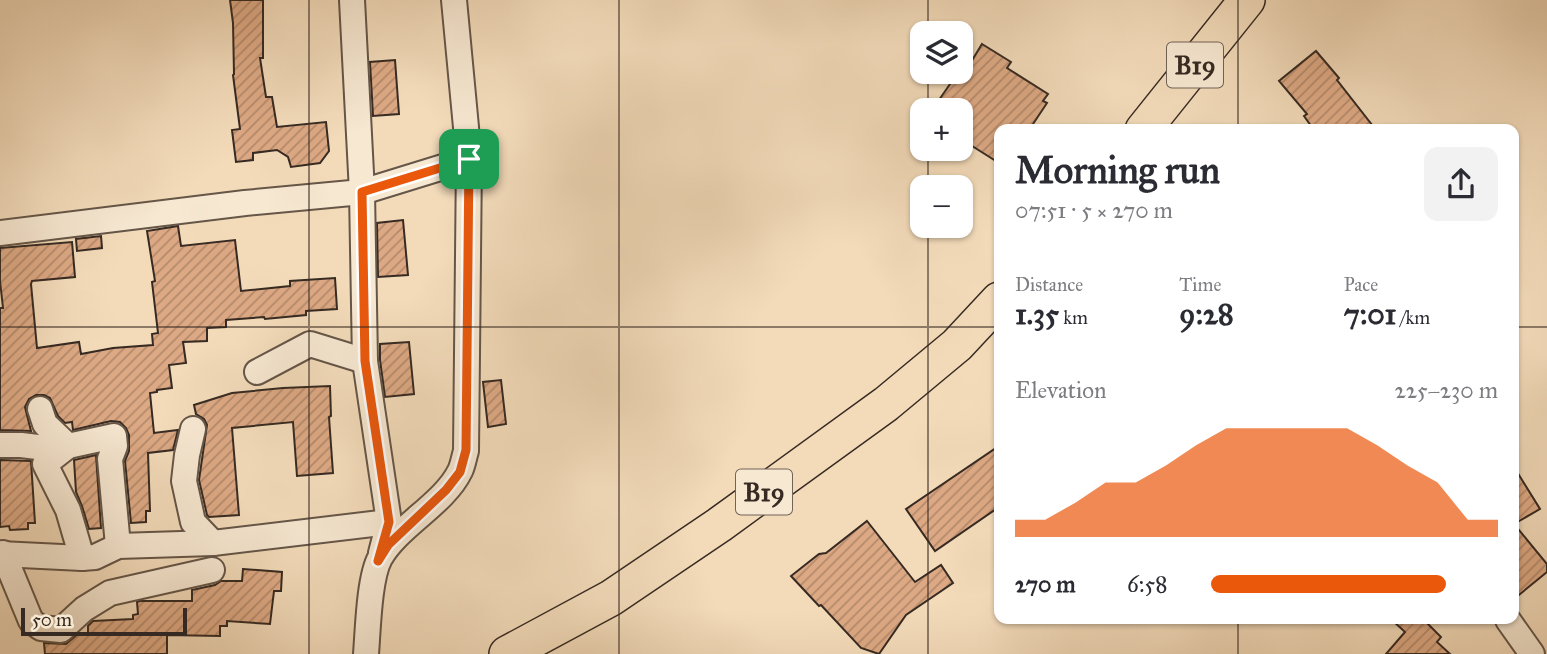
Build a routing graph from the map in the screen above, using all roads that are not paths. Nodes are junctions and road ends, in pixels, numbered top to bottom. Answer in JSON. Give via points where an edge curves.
{"nodes":[{"id":1,"x":352,"y":0,"type":"edge"},
{"id":2,"x":454,"y":0,"type":"edge"},
{"id":3,"x":1247,"y":0,"type":"edge"},
{"id":4,"x":1153,"y":124,"type":"edge"},
{"id":5,"x":469,"y":159,"type":"junction"},
{"id":6,"x":362,"y":192,"type":"junction"},
{"id":7,"x":0,"y":233,"type":"edge"},
{"id":8,"x":994,"y":305,"type":"edge"},
{"id":9,"x":365,"y":361,"type":"junction"},
{"id":10,"x":257,"y":372,"type":"dead end"},
{"id":11,"x":40,"y":409,"type":"dead end"},
{"id":12,"x":193,"y":429,"type":"dead end"},
{"id":13,"x":0,"y":445,"type":"edge"},
{"id":14,"x":68,"y":446,"type":"junction"},
{"id":15,"x":389,"y":522,"type":"junction"},
{"id":16,"x":214,"y":543,"type":"junction"},
{"id":17,"x":118,"y":547,"type":"junction"},
{"id":18,"x":1,"y":554,"type":"edge"},
{"id":19,"x":88,"y":558,"type":"junction"},
{"id":20,"x":378,"y":561,"type":"junction"},
{"id":21,"x":212,"y":570,"type":"dead end"},
{"id":22,"x":110,"y":593,"type":"junction"},
{"id":23,"x":1511,"y":624,"type":"edge"},
{"id":24,"x":366,"y":654,"type":"edge"},
{"id":25,"x":507,"y":654,"type":"edge"},
{"id":26,"x":1532,"y":654,"type":"edge"}],
"edges":[{"from":1,"to":6,"type":"street"},
{"from":2,"to":5,"type":"street"},
{"from":3,"to":4,"type":"highway","number":"B19"},
{"from":5,"to":6,"type":"street"},
{"from":5,"to":20,"type":"street","via":[[466,450],[460,472],[446,490],[388,545]]},
{"from":6,"to":7,"type":"street"},
{"from":6,"to":9,"type":"street"},
{"from":8,"to":25,"type":"highway","number":"B19","via":[[957,345],[886,404],[719,525],[611,598]]},
{"from":9,"to":10,"type":"street","via":[[310,344]]},
{"from":9,"to":15,"type":"street"},
{"from":11,"to":14,"type":"street","via":[[45,424]]},
{"from":12,"to":16,"type":"street","via":[[184,481],[193,522]]},
{"from":13,"to":14,"type":"street"},
{"from":14,"to":17,"type":"street","via":[[114,436],[110,459]]},
{"from":14,"to":19,"type":"street","via":[[45,464]]},
{"from":15,"to":16,"type":"street"},
{"from":15,"to":20,"type":"street"},
{"from":16,"to":17,"type":"street"},
{"from":17,"to":19,"type":"street"},
{"from":18,"to":19,"type":"street"},
{"from":18,"to":22,"type":"street","via":[[31,621],[41,628],[61,630]]},
{"from":19,"to":22,"type":"street"},
{"from":20,"to":24,"type":"street"},
{"from":21,"to":22,"type":"street"},
{"from":23,"to":26,"type":"street"}]}
